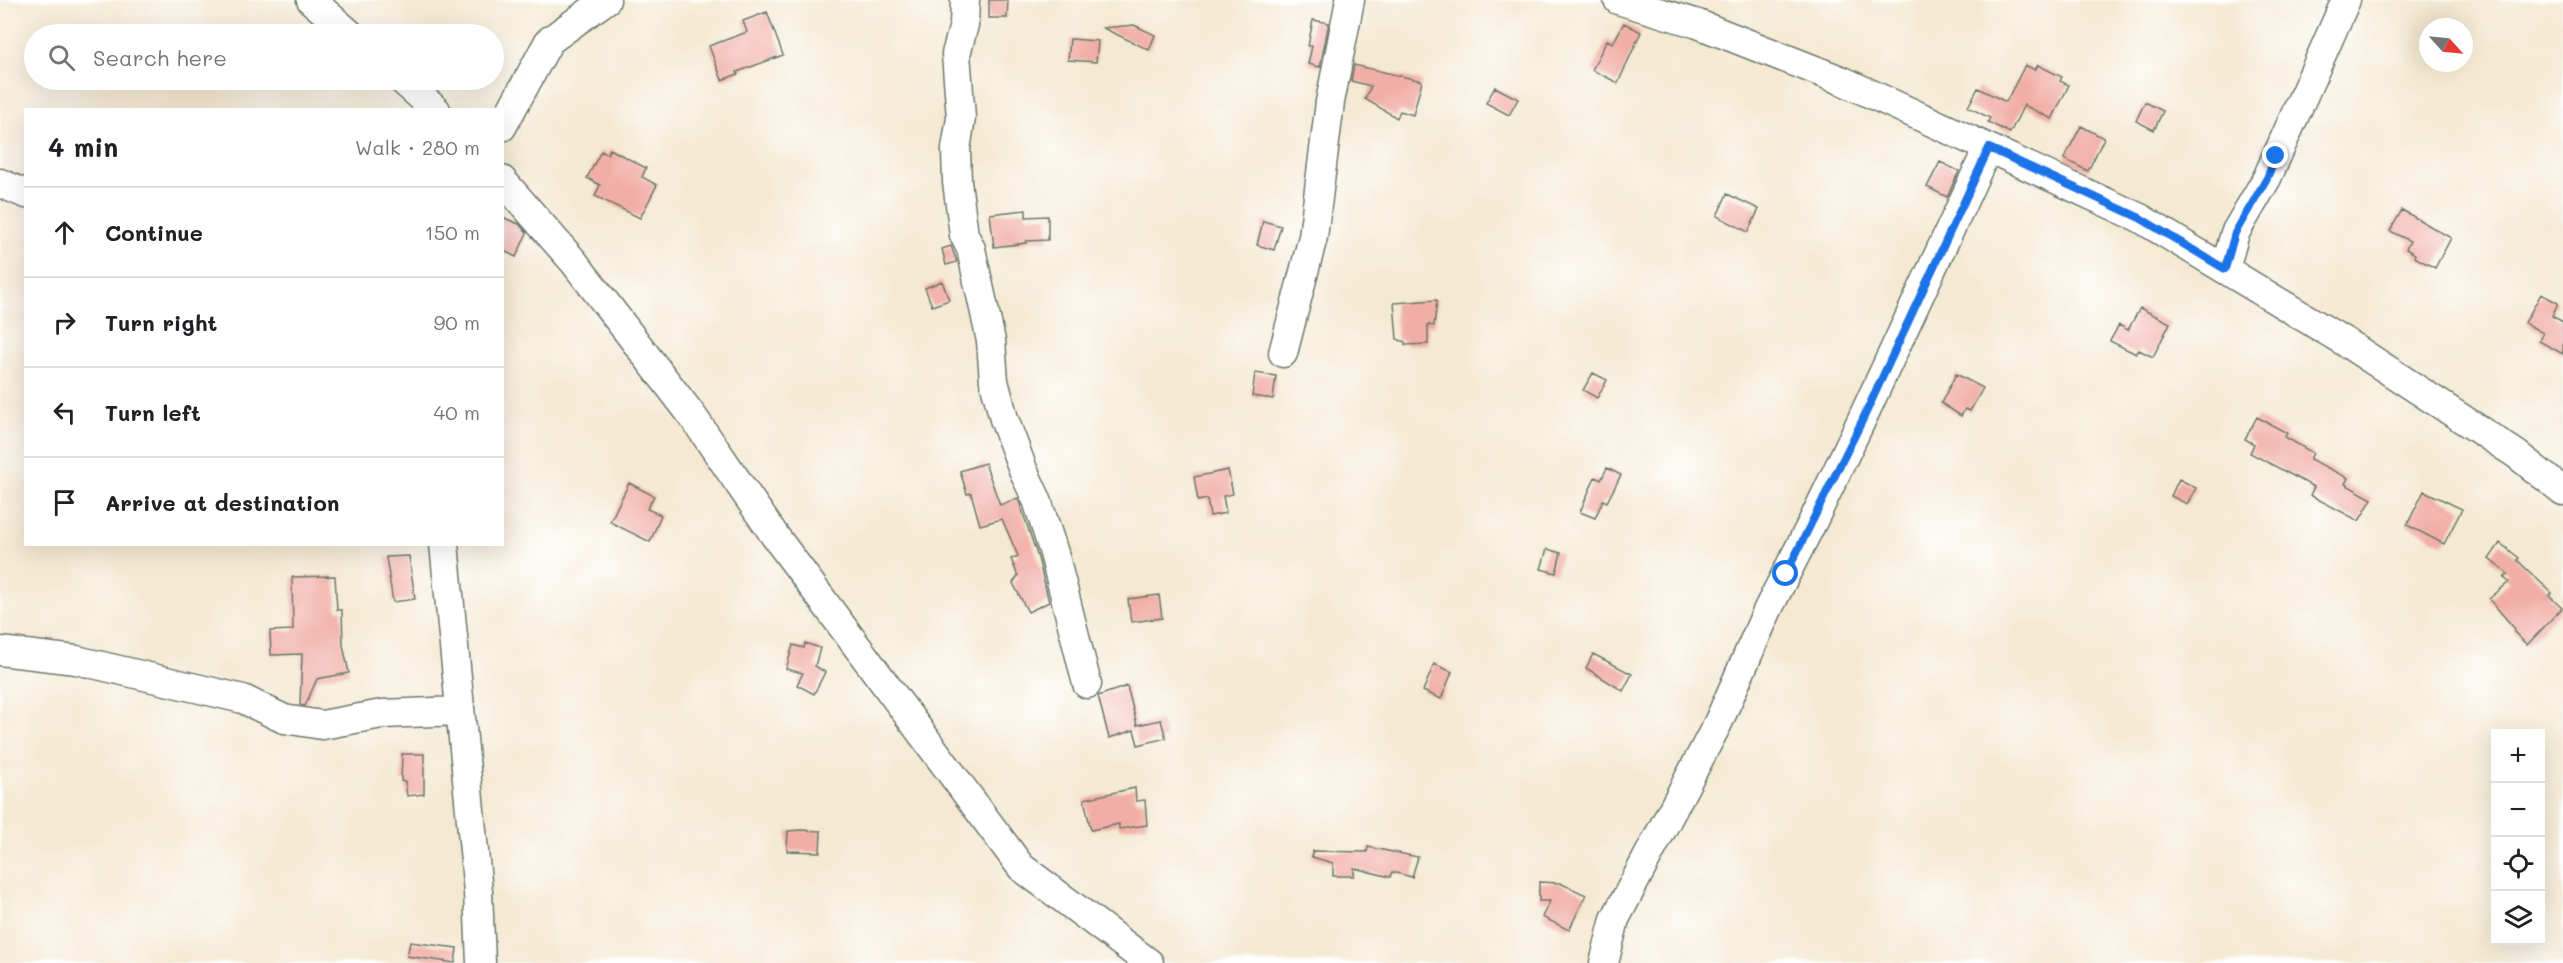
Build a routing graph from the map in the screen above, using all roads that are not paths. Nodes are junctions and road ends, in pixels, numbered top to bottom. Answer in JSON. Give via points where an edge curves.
{"nodes":[{"id":1,"x":310,"y":0,"type":"edge"},
{"id":2,"x":606,"y":0,"type":"edge"},
{"id":3,"x":965,"y":0,"type":"edge"},
{"id":4,"x":1350,"y":0,"type":"edge"},
{"id":5,"x":1618,"y":0,"type":"edge"},
{"id":6,"x":2346,"y":0,"type":"edge"},
{"id":7,"x":338,"y":24,"type":"edge"},
{"id":8,"x":413,"y":90,"type":"edge"},
{"id":9,"x":434,"y":108,"type":"edge"},
{"id":10,"x":504,"y":123,"type":"edge"},
{"id":11,"x":1989,"y":148,"type":"junction"},
{"id":12,"x":504,"y":182,"type":"edge"},
{"id":13,"x":0,"y":183,"type":"edge"},
{"id":14,"x":24,"y":193,"type":"edge"},
{"id":15,"x":2225,"y":269,"type":"junction"},
{"id":16,"x":1283,"y":353,"type":"dead end"},
{"id":17,"x":2563,"y":491,"type":"edge"},
{"id":18,"x":444,"y":546,"type":"edge"},
{"id":19,"x":0,"y":651,"type":"edge"},
{"id":20,"x":1087,"y":684,"type":"dead end"},
{"id":21,"x":460,"y":711,"type":"junction"},
{"id":22,"x":481,"y":963,"type":"edge"},
{"id":23,"x":1149,"y":963,"type":"edge"},
{"id":24,"x":1604,"y":963,"type":"edge"}],
"edges":[{"from":1,"to":7,"type":"street"},
{"from":2,"to":10,"type":"street","via":[[549,41]]},
{"from":3,"to":20,"type":"street","via":[[964,25],[956,54],[961,118],[956,149],[957,182],[964,235],[971,249],[1004,419],[1054,553]]},
{"from":4,"to":16,"type":"street","via":[[1330,102],[1313,237]]},
{"from":5,"to":11,"type":"street","via":[[1698,24],[1843,81]]},
{"from":6,"to":15,"type":"street","via":[[2267,178],[2235,233]]},
{"from":8,"to":9,"type":"street"},
{"from":11,"to":15,"type":"street","via":[[2140,218]]},
{"from":11,"to":24,"type":"street","via":[[1768,609],[1718,723],[1615,919]]},
{"from":12,"to":23,"type":"street","via":[[574,262],[691,414],[775,536],[1021,867]]},
{"from":13,"to":14,"type":"street"},
{"from":15,"to":17,"type":"street","via":[[2355,348],[2516,454]]},
{"from":18,"to":21,"type":"street"},
{"from":19,"to":21,"type":"street","via":[[87,662],[243,699],[284,718],[322,725],[382,714]]},
{"from":21,"to":22,"type":"street"}]}
